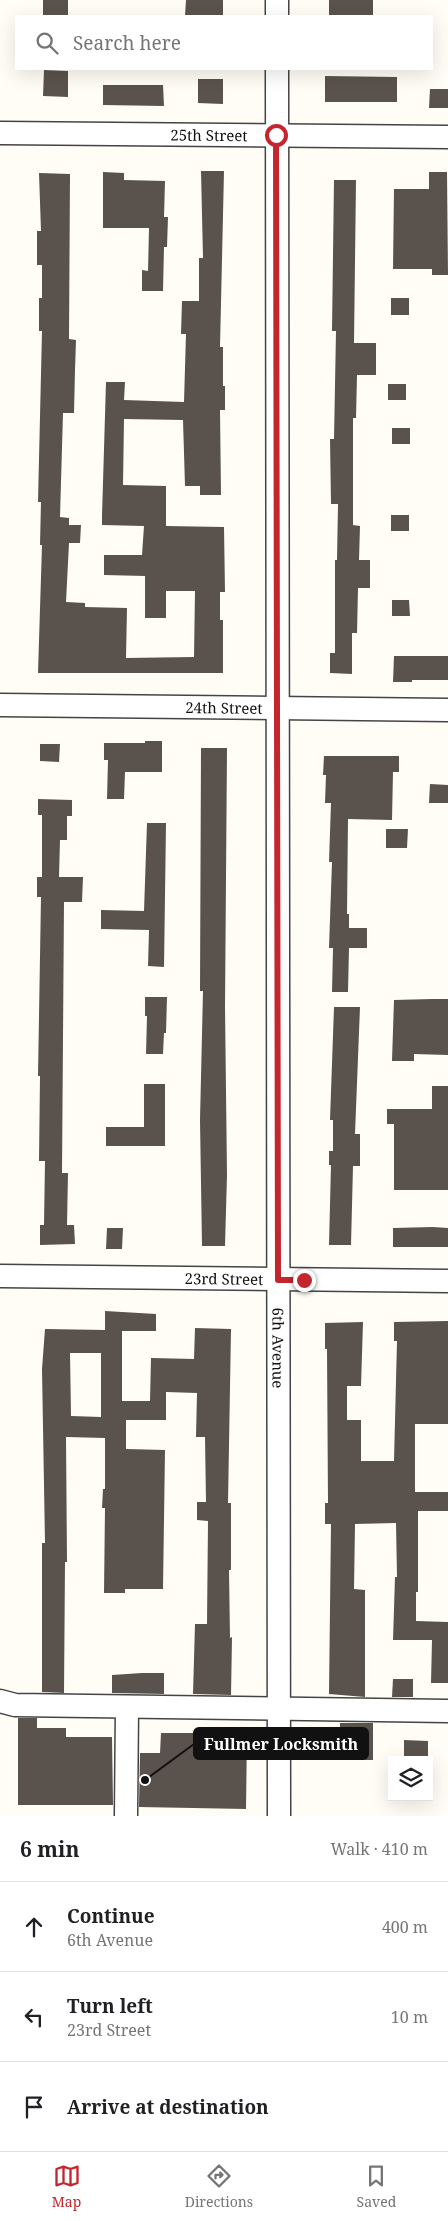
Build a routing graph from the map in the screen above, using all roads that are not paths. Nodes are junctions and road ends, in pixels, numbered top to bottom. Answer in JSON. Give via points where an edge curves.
{"nodes":[{"id":1,"x":277,"y":0,"type":"edge"},
{"id":2,"x":277,"y":15,"type":"edge"},
{"id":3,"x":277,"y":70,"type":"edge"},
{"id":4,"x":0,"y":133,"type":"edge"},
{"id":5,"x":276,"y":135,"type":"junction"},
{"id":6,"x":448,"y":137,"type":"edge"},
{"id":7,"x":0,"y":705,"type":"edge"},
{"id":8,"x":277,"y":708,"type":"junction"},
{"id":9,"x":448,"y":710,"type":"edge"},
{"id":10,"x":0,"y":1276,"type":"edge"},
{"id":11,"x":278,"y":1280,"type":"junction"},
{"id":12,"x":448,"y":1281,"type":"edge"},
{"id":13,"x":0,"y":1701,"type":"edge"},
{"id":14,"x":127,"y":1707,"type":"junction"},
{"id":15,"x":279,"y":1709,"type":"junction"},
{"id":16,"x":448,"y":1711,"type":"edge"},
{"id":17,"x":126,"y":1816,"type":"edge"},
{"id":18,"x":279,"y":1816,"type":"edge"}],
"edges":[{"from":1,"to":2,"type":"street"},
{"from":3,"to":5,"type":"street","name":"6th Avenue"},
{"from":4,"to":5,"type":"street","name":"25th Street"},
{"from":5,"to":6,"type":"street","name":"25th Street"},
{"from":5,"to":8,"type":"street","name":"6th Avenue"},
{"from":7,"to":8,"type":"street","name":"24th Street"},
{"from":8,"to":9,"type":"street","name":"24th Street"},
{"from":8,"to":11,"type":"street","name":"6th Avenue"},
{"from":10,"to":11,"type":"street","name":"23rd Street"},
{"from":11,"to":12,"type":"street","name":"23rd Street"},
{"from":11,"to":15,"type":"street","name":"6th Avenue"},
{"from":13,"to":14,"type":"street","via":[[15,1705]]},
{"from":14,"to":15,"type":"street"},
{"from":14,"to":17,"type":"street"},
{"from":15,"to":16,"type":"street"},
{"from":15,"to":18,"type":"street","name":"6th Avenue"}]}
